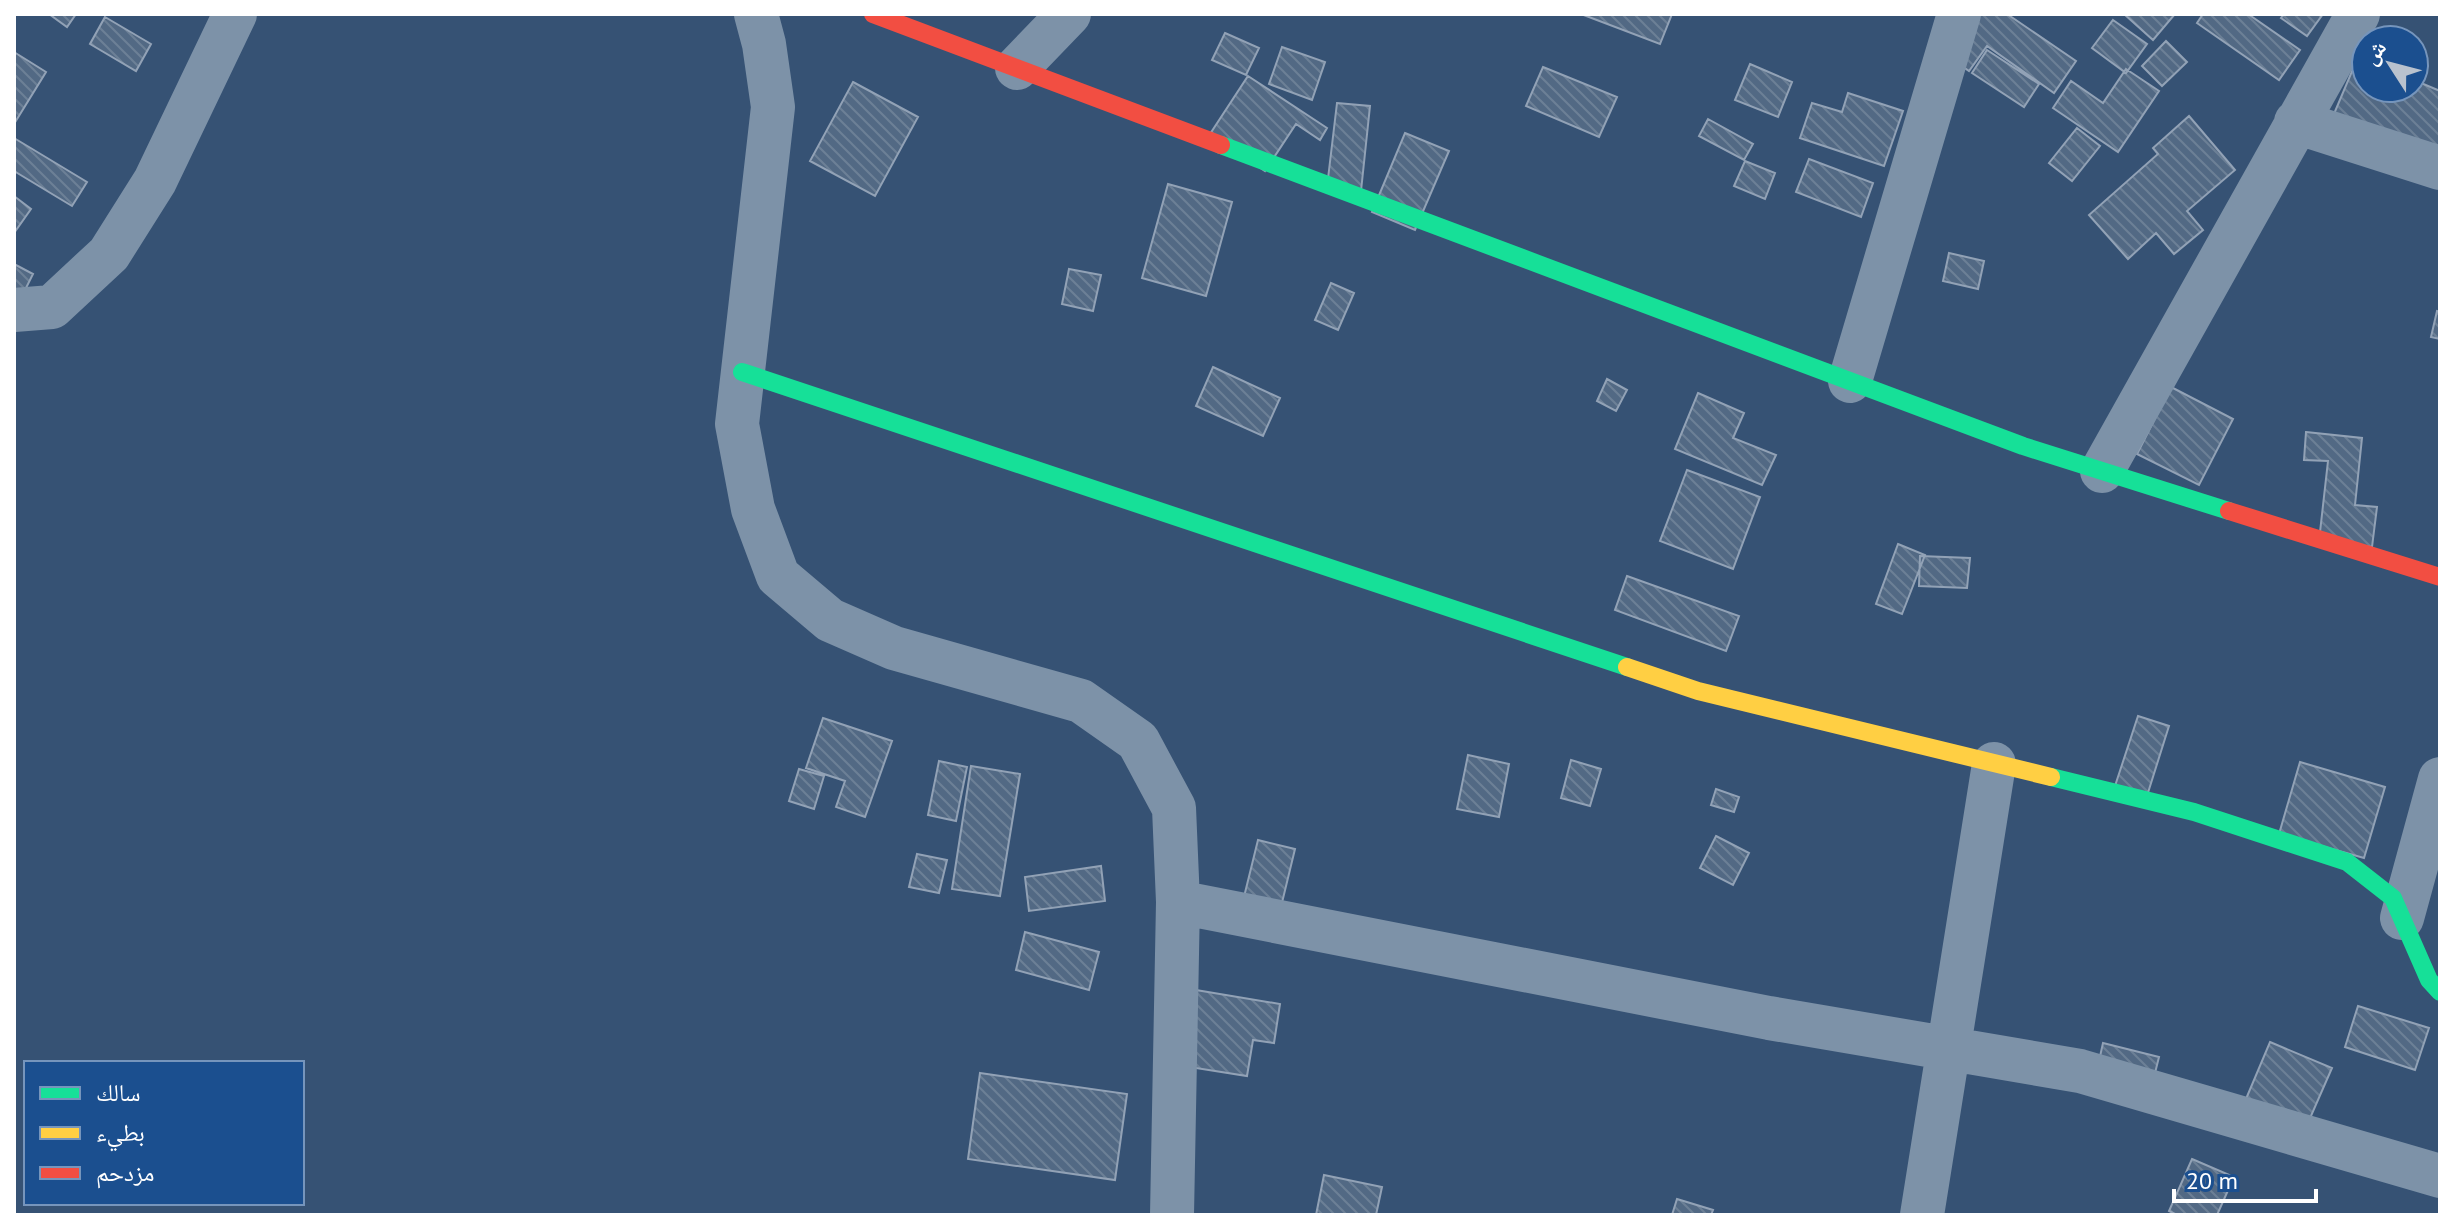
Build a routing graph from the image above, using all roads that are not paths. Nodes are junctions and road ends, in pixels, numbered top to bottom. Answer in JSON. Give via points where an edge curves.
{"nodes":[{"id":1,"x":235,"y":14,"type":"edge"},
{"id":2,"x":756,"y":14,"type":"edge"},
{"id":3,"x":873,"y":14,"type":"edge"},
{"id":4,"x":1069,"y":14,"type":"edge"},
{"id":5,"x":1959,"y":14,"type":"edge"},
{"id":6,"x":2358,"y":14,"type":"edge"},
{"id":7,"x":1017,"y":68,"type":"junction"},
{"id":8,"x":2296,"y":122,"type":"junction"},
{"id":9,"x":2440,"y":168,"type":"edge"},
{"id":10,"x":14,"y":310,"type":"edge"},
{"id":11,"x":742,"y":372,"type":"junction"},
{"id":12,"x":1850,"y":381,"type":"junction"},
{"id":13,"x":2102,"y":471,"type":"junction"},
{"id":14,"x":2440,"y":577,"type":"edge"},
{"id":15,"x":1994,"y":764,"type":"junction"},
{"id":16,"x":2440,"y":779,"type":"edge"},
{"id":17,"x":1178,"y":902,"type":"junction"},
{"id":18,"x":2402,"y":918,"type":"junction"},
{"id":19,"x":2440,"y":992,"type":"edge"},
{"id":20,"x":1947,"y":1049,"type":"junction"},
{"id":21,"x":2440,"y":1176,"type":"edge"},
{"id":22,"x":1172,"y":1215,"type":"edge"},
{"id":23,"x":1922,"y":1215,"type":"edge"}],
"edges":[{"from":1,"to":10,"type":"street","via":[[155,181],[109,254],[52,307]]},
{"from":2,"to":11,"type":"street","via":[[773,107]]},
{"from":3,"to":7,"type":"street"},
{"from":4,"to":7,"type":"street"},
{"from":5,"to":12,"type":"street"},
{"from":6,"to":8,"type":"street"},
{"from":7,"to":12,"type":"street"},
{"from":8,"to":9,"type":"street"},
{"from":8,"to":13,"type":"street"},
{"from":11,"to":15,"type":"street","via":[[1698,691]]},
{"from":11,"to":17,"type":"street","via":[[737,424],[753,509],[778,576],[830,620],[894,648],[1081,701],[1138,741],[1174,808]]},
{"from":12,"to":13,"type":"street"},
{"from":13,"to":14,"type":"street"},
{"from":15,"to":18,"type":"street","via":[[2194,812],[2347,862],[2393,898]]},
{"from":15,"to":20,"type":"street"},
{"from":16,"to":18,"type":"street"},
{"from":17,"to":20,"type":"street"},
{"from":17,"to":22,"type":"street"},
{"from":18,"to":19,"type":"street","via":[[2429,980]]},
{"from":20,"to":21,"type":"street","via":[[2080,1071]]},
{"from":20,"to":23,"type":"street"}]}
